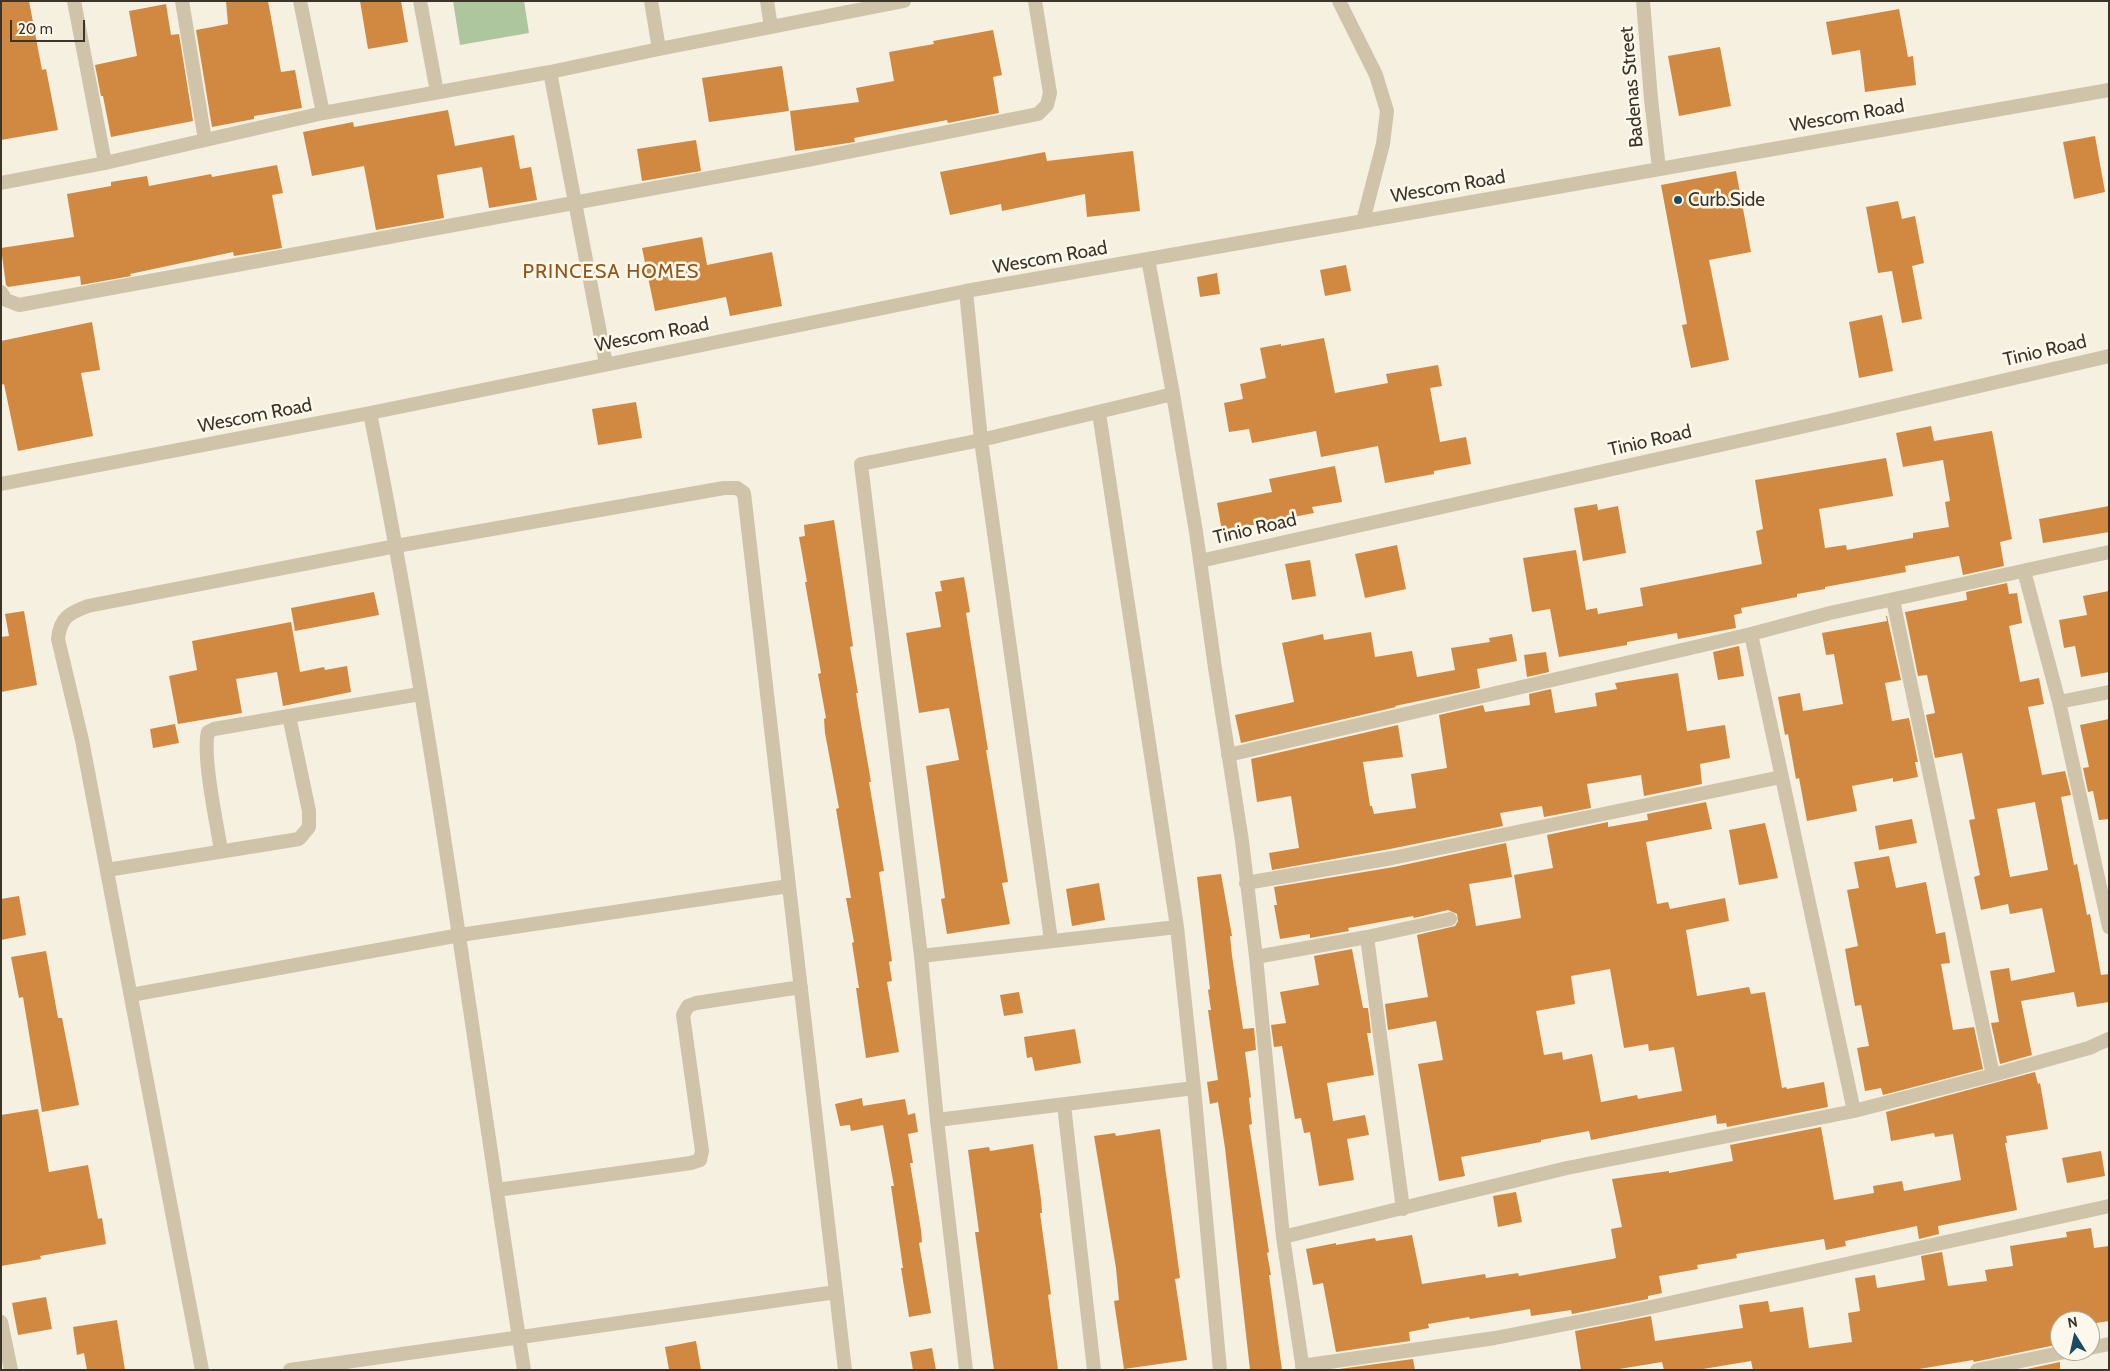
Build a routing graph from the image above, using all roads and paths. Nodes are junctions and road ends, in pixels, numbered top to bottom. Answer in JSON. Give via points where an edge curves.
{"nodes":[{"id":1,"x":74,"y":1,"type":"edge"},
{"id":2,"x":182,"y":1,"type":"edge"},
{"id":3,"x":300,"y":1,"type":"edge"},
{"id":4,"x":420,"y":1,"type":"edge"},
{"id":5,"x":651,"y":1,"type":"edge"},
{"id":6,"x":767,"y":1,"type":"edge"},
{"id":7,"x":904,"y":1,"type":"edge"},
{"id":8,"x":1035,"y":1,"type":"edge"},
{"id":9,"x":1339,"y":1,"type":"edge"},
{"id":10,"x":1643,"y":1,"type":"edge"},
{"id":11,"x":887,"y":3,"type":"edge"},
{"id":12,"x":771,"y":26,"type":"junction"},
{"id":13,"x":659,"y":49,"type":"junction"},
{"id":14,"x":550,"y":72,"type":"junction"},
{"id":15,"x":2109,"y":90,"type":"edge"},
{"id":16,"x":438,"y":92,"type":"junction"},
{"id":17,"x":323,"y":113,"type":"junction"},
{"id":18,"x":206,"y":140,"type":"junction"},
{"id":19,"x":106,"y":162,"type":"junction"},
{"id":20,"x":1659,"y":168,"type":"junction"},
{"id":21,"x":1,"y":183,"type":"edge"},
{"id":22,"x":574,"y":204,"type":"junction"},
{"id":23,"x":1363,"y":221,"type":"junction"},
{"id":24,"x":1148,"y":259,"type":"junction"},
{"id":25,"x":966,"y":291,"type":"junction"},
{"id":26,"x":1,"y":292,"type":"edge"},
{"id":27,"x":2109,"y":356,"type":"edge"},
{"id":28,"x":606,"y":364,"type":"junction"},
{"id":29,"x":1174,"y":394,"type":"junction"},
{"id":30,"x":370,"y":413,"type":"junction"},
{"id":31,"x":1099,"y":413,"type":"junction"},
{"id":32,"x":981,"y":440,"type":"junction"},
{"id":33,"x":1,"y":484,"type":"edge"},
{"id":34,"x":396,"y":546,"type":"junction"},
{"id":35,"x":2109,"y":552,"type":"edge"},
{"id":36,"x":1200,"y":561,"type":"junction"},
{"id":37,"x":2024,"y":571,"type":"junction"},
{"id":38,"x":1893,"y":600,"type":"junction"},
{"id":39,"x":1751,"y":634,"type":"junction"},
{"id":40,"x":2109,"y":692,"type":"edge"},
{"id":41,"x":420,"y":694,"type":"junction"},
{"id":42,"x":2059,"y":702,"type":"junction"},
{"id":43,"x":289,"y":716,"type":"junction"},
{"id":44,"x":1228,"y":754,"type":"junction"},
{"id":45,"x":1781,"y":777,"type":"junction"},
{"id":46,"x":221,"y":851,"type":"junction"},
{"id":47,"x":107,"y":870,"type":"junction"},
{"id":48,"x":1246,"y":883,"type":"junction"},
{"id":49,"x":789,"y":886,"type":"junction"},
{"id":50,"x":2106,"y":900,"type":"edge"},
{"id":51,"x":1450,"y":919,"type":"dead end"},
{"id":52,"x":1177,"y":927,"type":"junction"},
{"id":53,"x":2109,"y":927,"type":"edge"},
{"id":54,"x":460,"y":935,"type":"junction"},
{"id":55,"x":1367,"y":937,"type":"junction"},
{"id":56,"x":1051,"y":940,"type":"junction"},
{"id":57,"x":922,"y":956,"type":"junction"},
{"id":58,"x":1256,"y":957,"type":"junction"},
{"id":59,"x":801,"y":988,"type":"junction"},
{"id":60,"x":131,"y":994,"type":"junction"},
{"id":61,"x":2109,"y":1039,"type":"edge"},
{"id":62,"x":1993,"y":1075,"type":"junction"},
{"id":63,"x":1194,"y":1088,"type":"junction"},
{"id":64,"x":1064,"y":1105,"type":"junction"},
{"id":65,"x":1854,"y":1111,"type":"junction"},
{"id":66,"x":937,"y":1120,"type":"junction"},
{"id":67,"x":497,"y":1190,"type":"junction"},
{"id":68,"x":2109,"y":1206,"type":"edge"},
{"id":69,"x":1403,"y":1209,"type":"junction"},
{"id":70,"x":1283,"y":1237,"type":"junction"},
{"id":71,"x":836,"y":1292,"type":"junction"},
{"id":72,"x":1,"y":1322,"type":"edge"},
{"id":73,"x":519,"y":1336,"type":"junction"},
{"id":74,"x":2050,"y":1358,"type":"edge"},
{"id":75,"x":2030,"y":1364,"type":"edge"},
{"id":76,"x":1302,"y":1368,"type":"edge"},
{"id":77,"x":11,"y":1370,"type":"edge"},
{"id":78,"x":202,"y":1370,"type":"edge"},
{"id":79,"x":290,"y":1370,"type":"edge"},
{"id":80,"x":524,"y":1370,"type":"edge"},
{"id":81,"x":845,"y":1370,"type":"edge"},
{"id":82,"x":966,"y":1370,"type":"edge"},
{"id":83,"x":1094,"y":1370,"type":"edge"},
{"id":84,"x":1220,"y":1370,"type":"edge"},
{"id":85,"x":1977,"y":1370,"type":"edge"}],
"edges":[{"from":1,"to":19,"type":"street"},
{"from":2,"to":18,"type":"street"},
{"from":3,"to":17,"type":"street"},
{"from":4,"to":16,"type":"street"},
{"from":5,"to":13,"type":"street"},
{"from":6,"to":12,"type":"street"},
{"from":7,"to":11,"type":"street"},
{"from":8,"to":22,"type":"street","via":[[1050,93],[1047,105],[1038,114]]},
{"from":9,"to":23,"type":"street","via":[[1376,75],[1387,111],[1383,144]]},
{"from":10,"to":20,"type":"street","name":"Badenas Street"},
{"from":11,"to":12,"type":"street"},
{"from":12,"to":13,"type":"street"},
{"from":13,"to":14,"type":"street"},
{"from":14,"to":16,"type":"street"},
{"from":14,"to":22,"type":"street"},
{"from":15,"to":20,"type":"street","name":"Wescom Road"},
{"from":16,"to":17,"type":"street"},
{"from":17,"to":18,"type":"street"},
{"from":18,"to":19,"type":"street"},
{"from":19,"to":21,"type":"street"},
{"from":20,"to":23,"type":"street","name":"Wescom Road"},
{"from":22,"to":26,"type":"street","via":[[19,305],[6,300]]},
{"from":22,"to":28,"type":"street"},
{"from":23,"to":24,"type":"street","name":"Wescom Road"},
{"from":24,"to":25,"type":"street","name":"Wescom Road"},
{"from":24,"to":29,"type":"street"},
{"from":25,"to":28,"type":"street","name":"Wescom Road"},
{"from":25,"to":32,"type":"street"},
{"from":27,"to":36,"type":"street","name":"Tinio Road"},
{"from":28,"to":30,"type":"street","name":"Wescom Road"},
{"from":29,"to":31,"type":"street"},
{"from":29,"to":36,"type":"street"},
{"from":30,"to":33,"type":"street","name":"Wescom Road"},
{"from":30,"to":34,"type":"street"},
{"from":31,"to":32,"type":"street"},
{"from":31,"to":52,"type":"street"},
{"from":32,"to":56,"type":"street"},
{"from":32,"to":57,"type":"street","via":[[861,464]]},
{"from":34,"to":41,"type":"street"},
{"from":34,"to":47,"type":"street","via":[[88,606],[66,618],[58,639],[82,740]]},
{"from":34,"to":49,"type":"street","via":[[724,488],[740,489],[745,499]]},
{"from":35,"to":37,"type":"street"},
{"from":36,"to":44,"type":"street"},
{"from":37,"to":38,"type":"street"},
{"from":37,"to":42,"type":"street"},
{"from":38,"to":39,"type":"street"},
{"from":38,"to":62,"type":"street"},
{"from":39,"to":44,"type":"street"},
{"from":39,"to":45,"type":"street"},
{"from":40,"to":42,"type":"street"},
{"from":41,"to":43,"type":"street"},
{"from":41,"to":54,"type":"street"},
{"from":42,"to":50,"type":"street"},
{"from":43,"to":46,"type":"street","via":[[214,728],[208,732],[208,762]]},
{"from":43,"to":46,"type":"street","via":[[309,810],[309,827],[299,840]]},
{"from":44,"to":48,"type":"street"},
{"from":45,"to":48,"type":"street","via":[[1392,858]]},
{"from":45,"to":65,"type":"street"},
{"from":46,"to":47,"type":"street"},
{"from":47,"to":60,"type":"street"},
{"from":48,"to":58,"type":"street"},
{"from":49,"to":54,"type":"street"},
{"from":49,"to":59,"type":"street"},
{"from":50,"to":53,"type":"street"},
{"from":51,"to":55,"type":"street"},
{"from":52,"to":56,"type":"street"},
{"from":52,"to":63,"type":"street"},
{"from":54,"to":60,"type":"street"},
{"from":54,"to":67,"type":"street"},
{"from":55,"to":58,"type":"street"},
{"from":55,"to":69,"type":"street"},
{"from":56,"to":57,"type":"street"},
{"from":57,"to":66,"type":"street"},
{"from":58,"to":70,"type":"street"},
{"from":59,"to":67,"type":"street","via":[[688,1006],[683,1015],[702,1151],[700,1160]]},
{"from":59,"to":71,"type":"street"},
{"from":60,"to":78,"type":"street"},
{"from":61,"to":62,"type":"street","via":[[2089,1048]]},
{"from":62,"to":65,"type":"street"},
{"from":63,"to":64,"type":"street"},
{"from":63,"to":84,"type":"street"},
{"from":64,"to":66,"type":"street"},
{"from":64,"to":83,"type":"street"},
{"from":65,"to":69,"type":"street","via":[[1567,1168]]},
{"from":66,"to":82,"type":"street"},
{"from":67,"to":73,"type":"street"},
{"from":68,"to":76,"type":"street","via":[[1633,1311],[1495,1338]]},
{"from":69,"to":70,"type":"street"},
{"from":70,"to":76,"type":"street"},
{"from":71,"to":73,"type":"street"},
{"from":71,"to":81,"type":"street"},
{"from":72,"to":77,"type":"street"},
{"from":73,"to":79,"type":"street"},
{"from":73,"to":80,"type":"street"},
{"from":74,"to":75,"type":"street"},
{"from":75,"to":85,"type":"street"}]}
